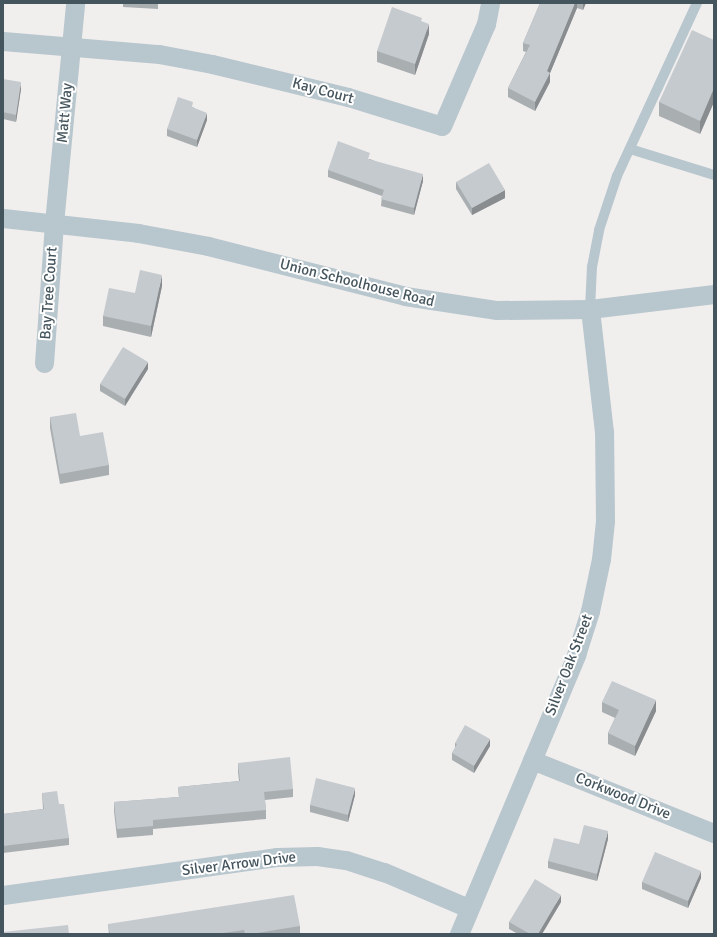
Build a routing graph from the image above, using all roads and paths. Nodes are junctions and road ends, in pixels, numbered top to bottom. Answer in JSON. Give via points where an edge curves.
{"nodes":[{"id":1,"x":75,"y":3,"type":"edge"},
{"id":2,"x":490,"y":3,"type":"edge"},
{"id":3,"x":697,"y":3,"type":"edge"},
{"id":4,"x":3,"y":41,"type":"edge"},
{"id":5,"x":71,"y":48,"type":"junction"},
{"id":6,"x":630,"y":149,"type":"junction"},
{"id":7,"x":714,"y":175,"type":"edge"},
{"id":8,"x":3,"y":218,"type":"edge"},
{"id":9,"x":54,"y":223,"type":"junction"},
{"id":10,"x":714,"y":294,"type":"edge"},
{"id":11,"x":590,"y":309,"type":"junction"},
{"id":12,"x":44,"y":363,"type":"dead end"},
{"id":13,"x":532,"y":760,"type":"junction"},
{"id":14,"x":714,"y":833,"type":"edge"},
{"id":15,"x":3,"y":895,"type":"edge"},
{"id":16,"x":468,"y":908,"type":"junction"},
{"id":17,"x":459,"y":934,"type":"edge"}],
"edges":[{"from":1,"to":5,"type":"street","name":"Matt Way"},
{"from":2,"to":5,"type":"street","name":"Kay Court","via":[[486,24],[442,126],[340,95],[226,67],[158,54]]},
{"from":3,"to":6,"type":"lane","via":[[689,30]]},
{"from":4,"to":5,"type":"street"},
{"from":5,"to":9,"type":"street","name":"Matt Way"},
{"from":6,"to":7,"type":"lane"},
{"from":6,"to":11,"type":"lane","via":[[617,176],[599,230],[592,268]]},
{"from":8,"to":9,"type":"street","name":"Union Schoolhouse Road"},
{"from":9,"to":11,"type":"street","name":"Union Schoolhouse Road","via":[[138,233],[208,246],[450,304],[497,310]]},
{"from":9,"to":12,"type":"street","name":"Bay Tree Court"},
{"from":10,"to":11,"type":"street","name":"Union Schoolhouse Road"},
{"from":11,"to":13,"type":"street","name":"Silver Oak Street","via":[[604,432],[605,521],[601,559],[590,611],[576,655]]},
{"from":13,"to":14,"type":"street","name":"Corkwood Drive"},
{"from":13,"to":16,"type":"street","name":"Silver Oak Street"},
{"from":15,"to":16,"type":"street","name":"Silver Arrow Drive","via":[[277,857],[317,856],[346,860],[384,872]]},
{"from":16,"to":17,"type":"street","name":"Silver Oak Street"}]}
